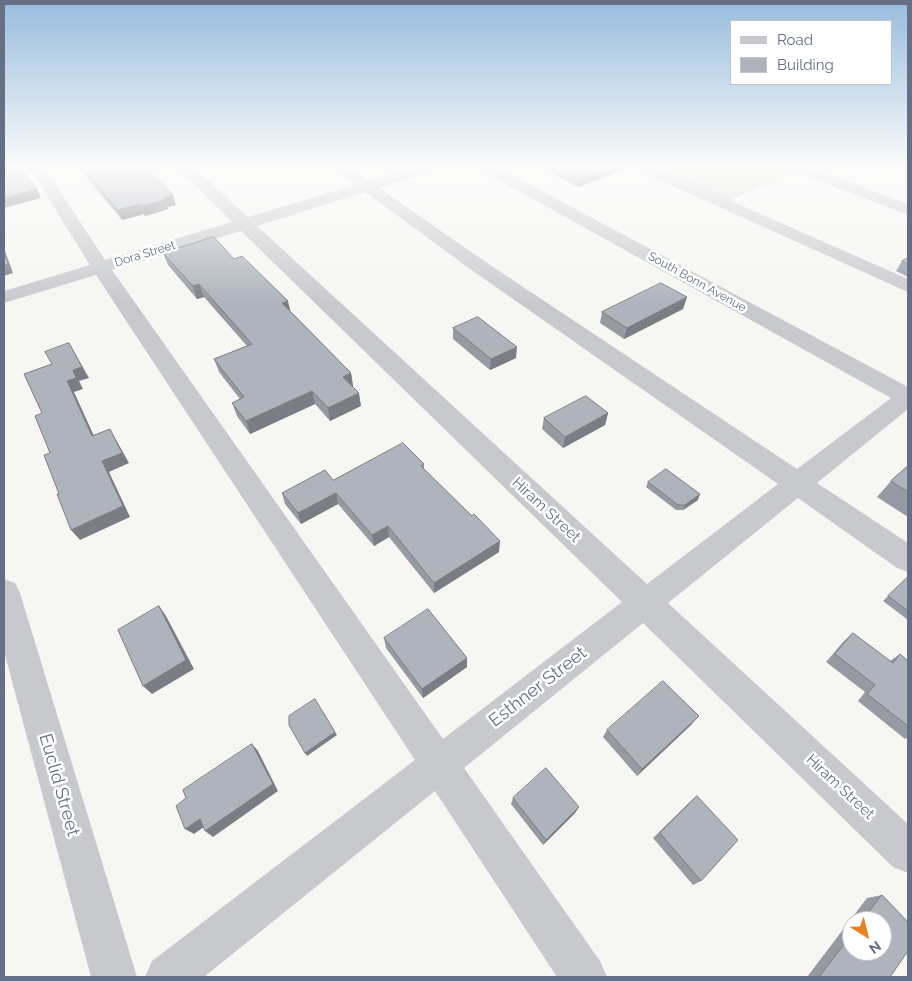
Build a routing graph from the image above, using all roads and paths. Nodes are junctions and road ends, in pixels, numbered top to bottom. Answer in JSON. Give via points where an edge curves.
{"nodes":[{"id":1,"x":66,"y":213,"type":"edge"},
{"id":2,"x":232,"y":213,"type":"edge"},
{"id":3,"x":281,"y":213,"type":"edge"},
{"id":4,"x":405,"y":213,"type":"edge"},
{"id":5,"x":570,"y":213,"type":"edge"},
{"id":6,"x":744,"y":213,"type":"edge"},
{"id":7,"x":244,"y":224,"type":"junction"},
{"id":8,"x":100,"y":268,"type":"junction"},
{"id":9,"x":908,"y":286,"type":"edge"},
{"id":10,"x":4,"y":297,"type":"edge"},
{"id":11,"x":908,"y":397,"type":"edge"},
{"id":12,"x":798,"y":483,"type":"junction"},
{"id":13,"x":908,"y":559,"type":"edge"},
{"id":14,"x":4,"y":593,"type":"edge"},
{"id":15,"x":645,"y":603,"type":"junction"},
{"id":16,"x":440,"y":765,"type":"junction"},
{"id":17,"x":908,"y":852,"type":"edge"},
{"id":18,"x":114,"y":977,"type":"edge"},
{"id":19,"x":168,"y":977,"type":"edge"},
{"id":20,"x":584,"y":977,"type":"edge"}],
"edges":[{"from":1,"to":8,"type":"street"},
{"from":2,"to":7,"type":"street","name":"Hiram Street"},
{"from":3,"to":7,"type":"street","name":"Dora Street"},
{"from":4,"to":12,"type":"street"},
{"from":5,"to":11,"type":"street","name":"South Bonn Avenue"},
{"from":6,"to":9,"type":"street"},
{"from":7,"to":8,"type":"street","name":"Dora Street"},
{"from":7,"to":15,"type":"street","name":"Hiram Street"},
{"from":8,"to":10,"type":"street","name":"Dora Street"},
{"from":8,"to":16,"type":"street"},
{"from":11,"to":12,"type":"street","name":"Esthner Street"},
{"from":12,"to":13,"type":"street"},
{"from":12,"to":15,"type":"street","name":"Esthner Street"},
{"from":14,"to":18,"type":"street","name":"Euclid Street"},
{"from":15,"to":16,"type":"street","name":"Esthner Street"},
{"from":15,"to":17,"type":"street","name":"Hiram Street"},
{"from":16,"to":19,"type":"street","name":"Esthner Street"},
{"from":16,"to":20,"type":"street"}]}
